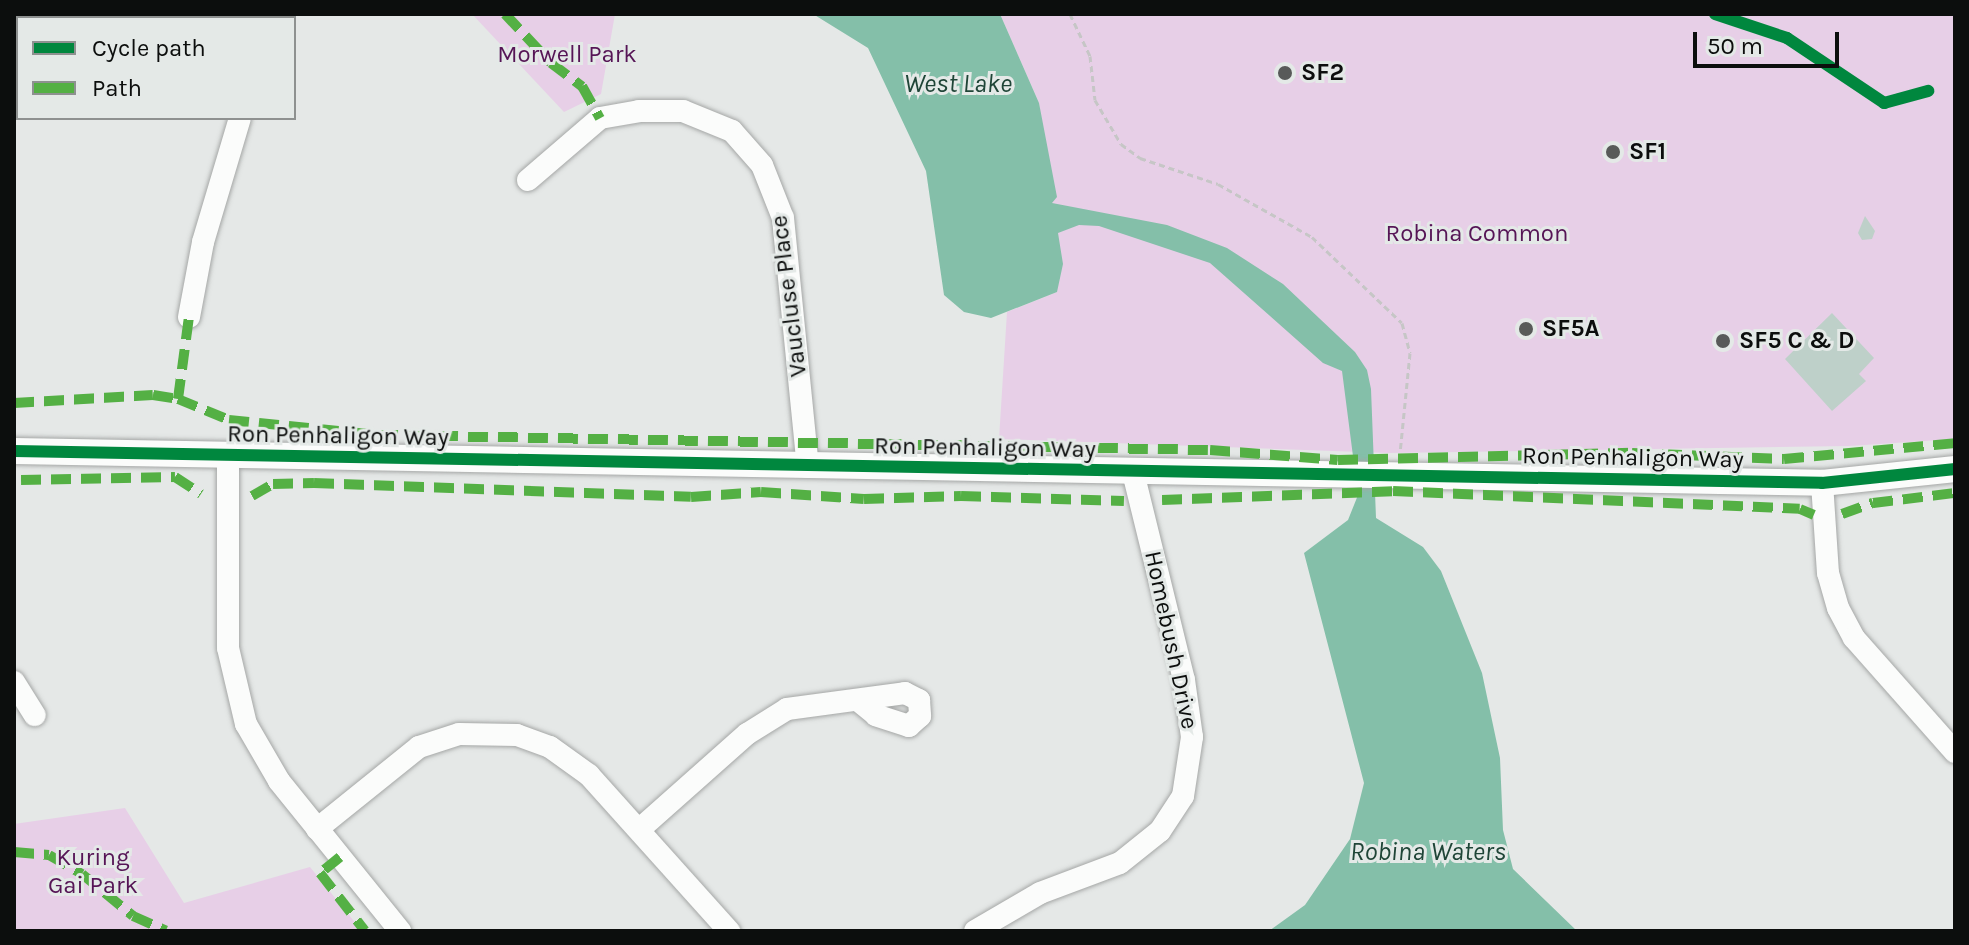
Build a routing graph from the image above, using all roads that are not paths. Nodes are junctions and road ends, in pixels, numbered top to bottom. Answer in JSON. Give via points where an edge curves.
{"nodes":[{"id":1,"x":239,"y":120,"type":"edge"},
{"id":2,"x":528,"y":180,"type":"dead end"},
{"id":3,"x":189,"y":317,"type":"dead end"},
{"id":4,"x":14,"y":451,"type":"edge"},
{"id":5,"x":228,"y":455,"type":"junction"},
{"id":6,"x":808,"y":467,"type":"junction"},
{"id":7,"x":1955,"y":469,"type":"edge"},
{"id":8,"x":1133,"y":472,"type":"junction"},
{"id":9,"x":1822,"y":483,"type":"junction"},
{"id":10,"x":14,"y":682,"type":"edge"},
{"id":11,"x":861,"y":703,"type":"dead end"},
{"id":12,"x":35,"y":715,"type":"dead end"},
{"id":13,"x":1955,"y":752,"type":"edge"},
{"id":14,"x":641,"y":828,"type":"junction"},
{"id":15,"x":317,"y":829,"type":"junction"},
{"id":16,"x":400,"y":931,"type":"edge"},
{"id":17,"x":729,"y":931,"type":"edge"},
{"id":18,"x":975,"y":931,"type":"edge"}],
"edges":[{"from":1,"to":3,"type":"street","via":[[203,242]]},
{"from":2,"to":6,"type":"street","name":"Vaucluse Place","via":[[600,118],[683,111],[732,131],[762,165],[783,218]]},
{"from":4,"to":5,"type":"street","name":"Ron Penhaligon Way"},
{"from":5,"to":6,"type":"street","name":"Ron Penhaligon Way"},
{"from":5,"to":15,"type":"street","via":[[228,648],[237,699],[263,759]]},
{"from":6,"to":8,"type":"street","name":"Ron Penhaligon Way"},
{"from":7,"to":9,"type":"street","name":"Ron Penhaligon Way"},
{"from":8,"to":9,"type":"street","name":"Ron Penhaligon Way","via":[[1340,474],[1397,468]]},
{"from":8,"to":18,"type":"street","name":"Homebush Drive","via":[[1184,680],[1192,737],[1183,796],[1160,831],[1120,863],[1040,893]]},
{"from":9,"to":13,"type":"street","via":[[1828,573],[1838,608],[1854,638]]},
{"from":10,"to":12,"type":"street"},
{"from":11,"to":14,"type":"street","via":[[787,709],[747,734]]},
{"from":14,"to":15,"type":"street","via":[[589,775],[550,747],[497,732],[459,734],[419,747]]},
{"from":14,"to":17,"type":"street"},
{"from":15,"to":16,"type":"street"}]}
